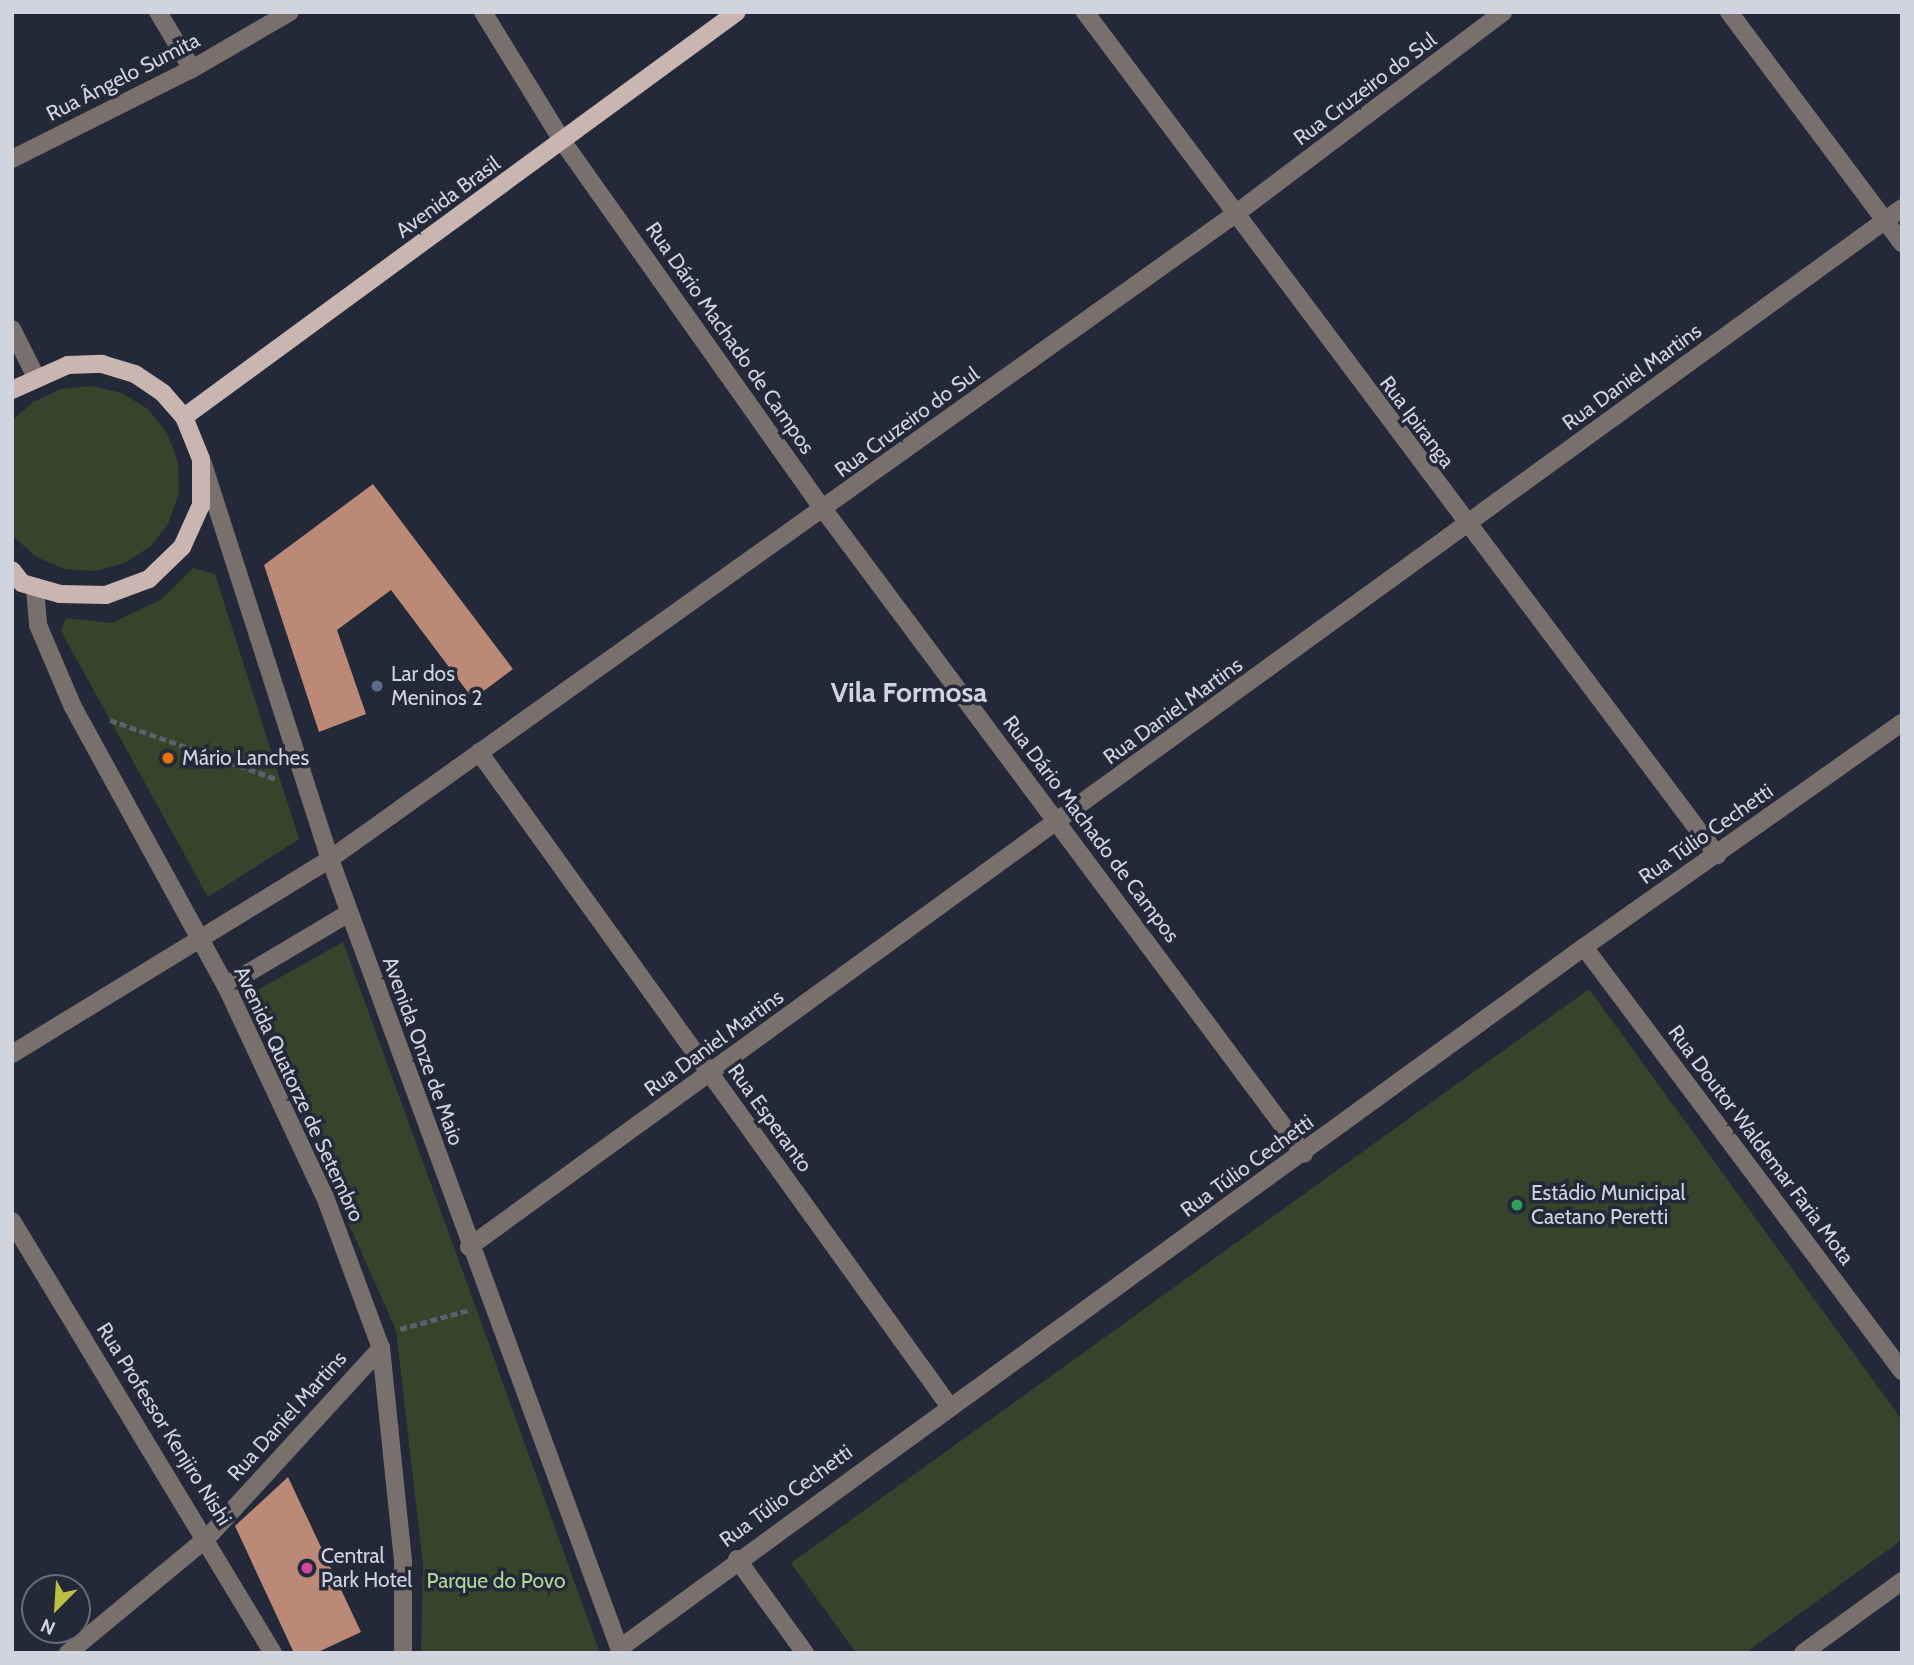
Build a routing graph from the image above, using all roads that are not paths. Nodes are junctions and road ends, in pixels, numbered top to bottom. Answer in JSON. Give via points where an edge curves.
{"nodes":[{"id":1,"x":158,"y":12,"type":"edge"},
{"id":2,"x":290,"y":12,"type":"edge"},
{"id":3,"x":483,"y":12,"type":"edge"},
{"id":4,"x":737,"y":12,"type":"edge"},
{"id":5,"x":1085,"y":12,"type":"edge"},
{"id":6,"x":1503,"y":12,"type":"edge"},
{"id":7,"x":1729,"y":12,"type":"edge"},
{"id":8,"x":192,"y":69,"type":"junction"},
{"id":9,"x":563,"y":142,"type":"junction"},
{"id":10,"x":12,"y":159,"type":"edge"},
{"id":11,"x":1902,"y":208,"type":"edge"},
{"id":12,"x":1234,"y":215,"type":"junction"},
{"id":13,"x":1885,"y":220,"type":"junction"},
{"id":14,"x":1902,"y":243,"type":"edge"},
{"id":15,"x":12,"y":329,"type":"edge"},
{"id":16,"x":35,"y":375,"type":"junction"},
{"id":17,"x":12,"y":390,"type":"edge"},
{"id":18,"x":184,"y":417,"type":"junction"},
{"id":19,"x":201,"y":459,"type":"junction"},
{"id":20,"x":824,"y":510,"type":"junction"},
{"id":21,"x":1467,"y":526,"type":"junction"},
{"id":22,"x":20,"y":582,"type":"edge"},
{"id":23,"x":1902,"y":723,"type":"edge"},
{"id":24,"x":480,"y":752,"type":"junction"},
{"id":25,"x":1058,"y":823,"type":"junction"},
{"id":26,"x":1717,"y":855,"type":"junction"},
{"id":27,"x":330,"y":859,"type":"junction"},
{"id":28,"x":349,"y":913,"type":"junction"},
{"id":29,"x":200,"y":937,"type":"junction"},
{"id":30,"x":1584,"y":947,"type":"junction"},
{"id":31,"x":226,"y":986,"type":"junction"},
{"id":32,"x":12,"y":1054,"type":"edge"},
{"id":33,"x":710,"y":1074,"type":"junction"},
{"id":34,"x":1304,"y":1154,"type":"junction"},
{"id":35,"x":12,"y":1222,"type":"edge"},
{"id":36,"x":470,"y":1247,"type":"junction"},
{"id":37,"x":381,"y":1348,"type":"junction"},
{"id":38,"x":1902,"y":1371,"type":"edge"},
{"id":39,"x":950,"y":1407,"type":"junction"},
{"id":40,"x":207,"y":1538,"type":"junction"},
{"id":41,"x":737,"y":1559,"type":"junction"},
{"id":42,"x":1902,"y":1581,"type":"edge"},
{"id":43,"x":620,"y":1650,"type":"edge"},
{"id":44,"x":68,"y":1653,"type":"edge"},
{"id":45,"x":273,"y":1653,"type":"edge"},
{"id":46,"x":403,"y":1653,"type":"edge"},
{"id":47,"x":805,"y":1653,"type":"edge"},
{"id":48,"x":1803,"y":1653,"type":"edge"}],
"edges":[{"from":1,"to":8,"type":"street"},
{"from":2,"to":8,"type":"street","name":"Rua Ângelo Sumita"},
{"from":3,"to":9,"type":"street","name":"Rua Dário Machado de Campos"},
{"from":4,"to":9,"type":"main road","name":"Avenida Brasil"},
{"from":5,"to":12,"type":"street","name":"Rua Ipiranga"},
{"from":6,"to":12,"type":"street","name":"Rua Cruzeiro do Sul"},
{"from":7,"to":13,"type":"street"},
{"from":8,"to":10,"type":"street","name":"Rua Ângelo Sumita"},
{"from":9,"to":18,"type":"main road","name":"Avenida Brasil"},
{"from":9,"to":20,"type":"street","name":"Rua Dário Machado de Campos"},
{"from":11,"to":13,"type":"street","name":"Rua Daniel Martins"},
{"from":12,"to":20,"type":"street","name":"Rua Cruzeiro do Sul"},
{"from":12,"to":21,"type":"street","name":"Rua Ipiranga"},
{"from":13,"to":14,"type":"street"},
{"from":13,"to":21,"type":"street","name":"Rua Daniel Martins"},
{"from":15,"to":16,"type":"street"},
{"from":16,"to":17,"type":"main road"},
{"from":16,"to":18,"type":"main road","via":[[68,365],[102,364],[135,374],[163,393]]},
{"from":18,"to":19,"type":"main road"},
{"from":19,"to":22,"type":"main road","via":[[201,505],[183,547],[149,579],[106,595]]},
{"from":19,"to":27,"type":"street","name":"Avenida Onze de Maio"},
{"from":20,"to":24,"type":"street","name":"Rua Cruzeiro do Sul"},
{"from":20,"to":25,"type":"street","name":"Rua Dário Machado de Campos"},
{"from":21,"to":25,"type":"street","name":"Rua Daniel Martins"},
{"from":21,"to":26,"type":"street","name":"Rua Ipiranga"},
{"from":22,"to":29,"type":"street","name":"Avenida Quatorze de Setembro","via":[[73,707]]},
{"from":23,"to":26,"type":"street","name":"Rua Túlio Cechetti"},
{"from":24,"to":27,"type":"street","name":"Rua Cruzeiro do Sul"},
{"from":24,"to":33,"type":"street","name":"Rua Esperanto"},
{"from":25,"to":33,"type":"street","name":"Rua Daniel Martins"},
{"from":25,"to":34,"type":"street","name":"Rua Dário Machado de Campos"},
{"from":26,"to":30,"type":"street","name":"Rua Túlio Cechetti"},
{"from":27,"to":28,"type":"street","name":"Avenida Onze de Maio"},
{"from":27,"to":29,"type":"street","name":"Rua Cruzeiro do Sul"},
{"from":28,"to":31,"type":"street"},
{"from":28,"to":36,"type":"street","name":"Avenida Onze de Maio"},
{"from":29,"to":31,"type":"street","name":"Avenida Quatorze de Setembro"},
{"from":29,"to":32,"type":"street","name":"Rua Cruzeiro do Sul"},
{"from":30,"to":34,"type":"street","name":"Rua Túlio Cechetti"},
{"from":30,"to":38,"type":"street","name":"Rua Doutor Waldemar Faria Mota"},
{"from":31,"to":37,"type":"street","name":"Avenida Quatorze de Setembro","via":[[325,1197]]},
{"from":33,"to":36,"type":"street","name":"Rua Daniel Martins"},
{"from":33,"to":39,"type":"street","name":"Rua Esperanto"},
{"from":34,"to":39,"type":"street","name":"Rua Túlio Cechetti"},
{"from":35,"to":40,"type":"street","name":"Rua Professor Kenjiro Nishi"},
{"from":36,"to":43,"type":"street","name":"Avenida Onze de Maio"},
{"from":37,"to":40,"type":"street","name":"Rua Daniel Martins"},
{"from":37,"to":46,"type":"street","name":"Avenida Quatorze de Setembro","via":[[403,1562]]},
{"from":39,"to":41,"type":"street","name":"Rua Túlio Cechetti"},
{"from":40,"to":44,"type":"street","name":"Rua Daniel Martins"},
{"from":40,"to":45,"type":"street","name":"Rua Professor Kenjiro Nishi"},
{"from":41,"to":43,"type":"street","name":"Rua Túlio Cechetti"},
{"from":41,"to":47,"type":"street"},
{"from":42,"to":48,"type":"street"}]}
